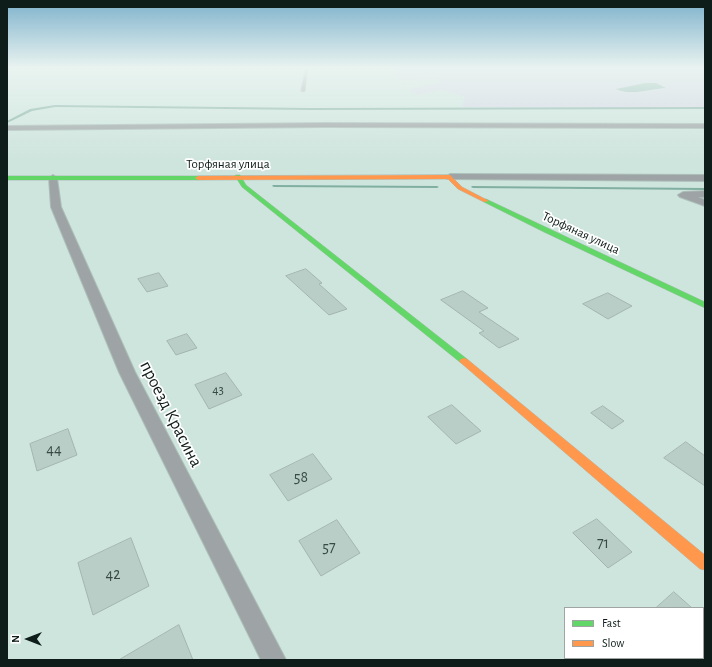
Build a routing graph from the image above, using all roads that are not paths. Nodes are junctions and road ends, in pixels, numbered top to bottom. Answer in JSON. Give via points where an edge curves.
{"nodes":[{"id":1,"x":705,"y":126,"type":"edge"},
{"id":2,"x":7,"y":128,"type":"edge"},
{"id":3,"x":238,"y":176,"type":"junction"},
{"id":4,"x":7,"y":178,"type":"edge"},
{"id":5,"x":53,"y":178,"type":"junction"},
{"id":6,"x":450,"y":178,"type":"junction"},
{"id":7,"x":705,"y":178,"type":"edge"},
{"id":8,"x":705,"y":194,"type":"edge"},
{"id":9,"x":705,"y":204,"type":"edge"},
{"id":10,"x":705,"y":306,"type":"edge"},
{"id":11,"x":705,"y":564,"type":"edge"},
{"id":12,"x":274,"y":660,"type":"edge"}],
"edges":[{"from":1,"to":2,"type":"street","via":[[324,125]]},
{"from":3,"to":5,"type":"street","name":"Торфяная улица"},
{"from":3,"to":6,"type":"street","name":"Торфяная улица"},
{"from":3,"to":11,"type":"street","via":[[244,186],[480,374]]},
{"from":4,"to":5,"type":"street","name":"Торфяная улица"},
{"from":5,"to":12,"type":"street","name":"проезд Красина","via":[[56,207],[127,372]]},
{"from":6,"to":7,"type":"street","name":"Торфяная улица"},
{"from":6,"to":10,"type":"street","name":"Торфяная улица","via":[[460,188]]},
{"from":8,"to":9,"type":"street","via":[[683,194]]}]}
